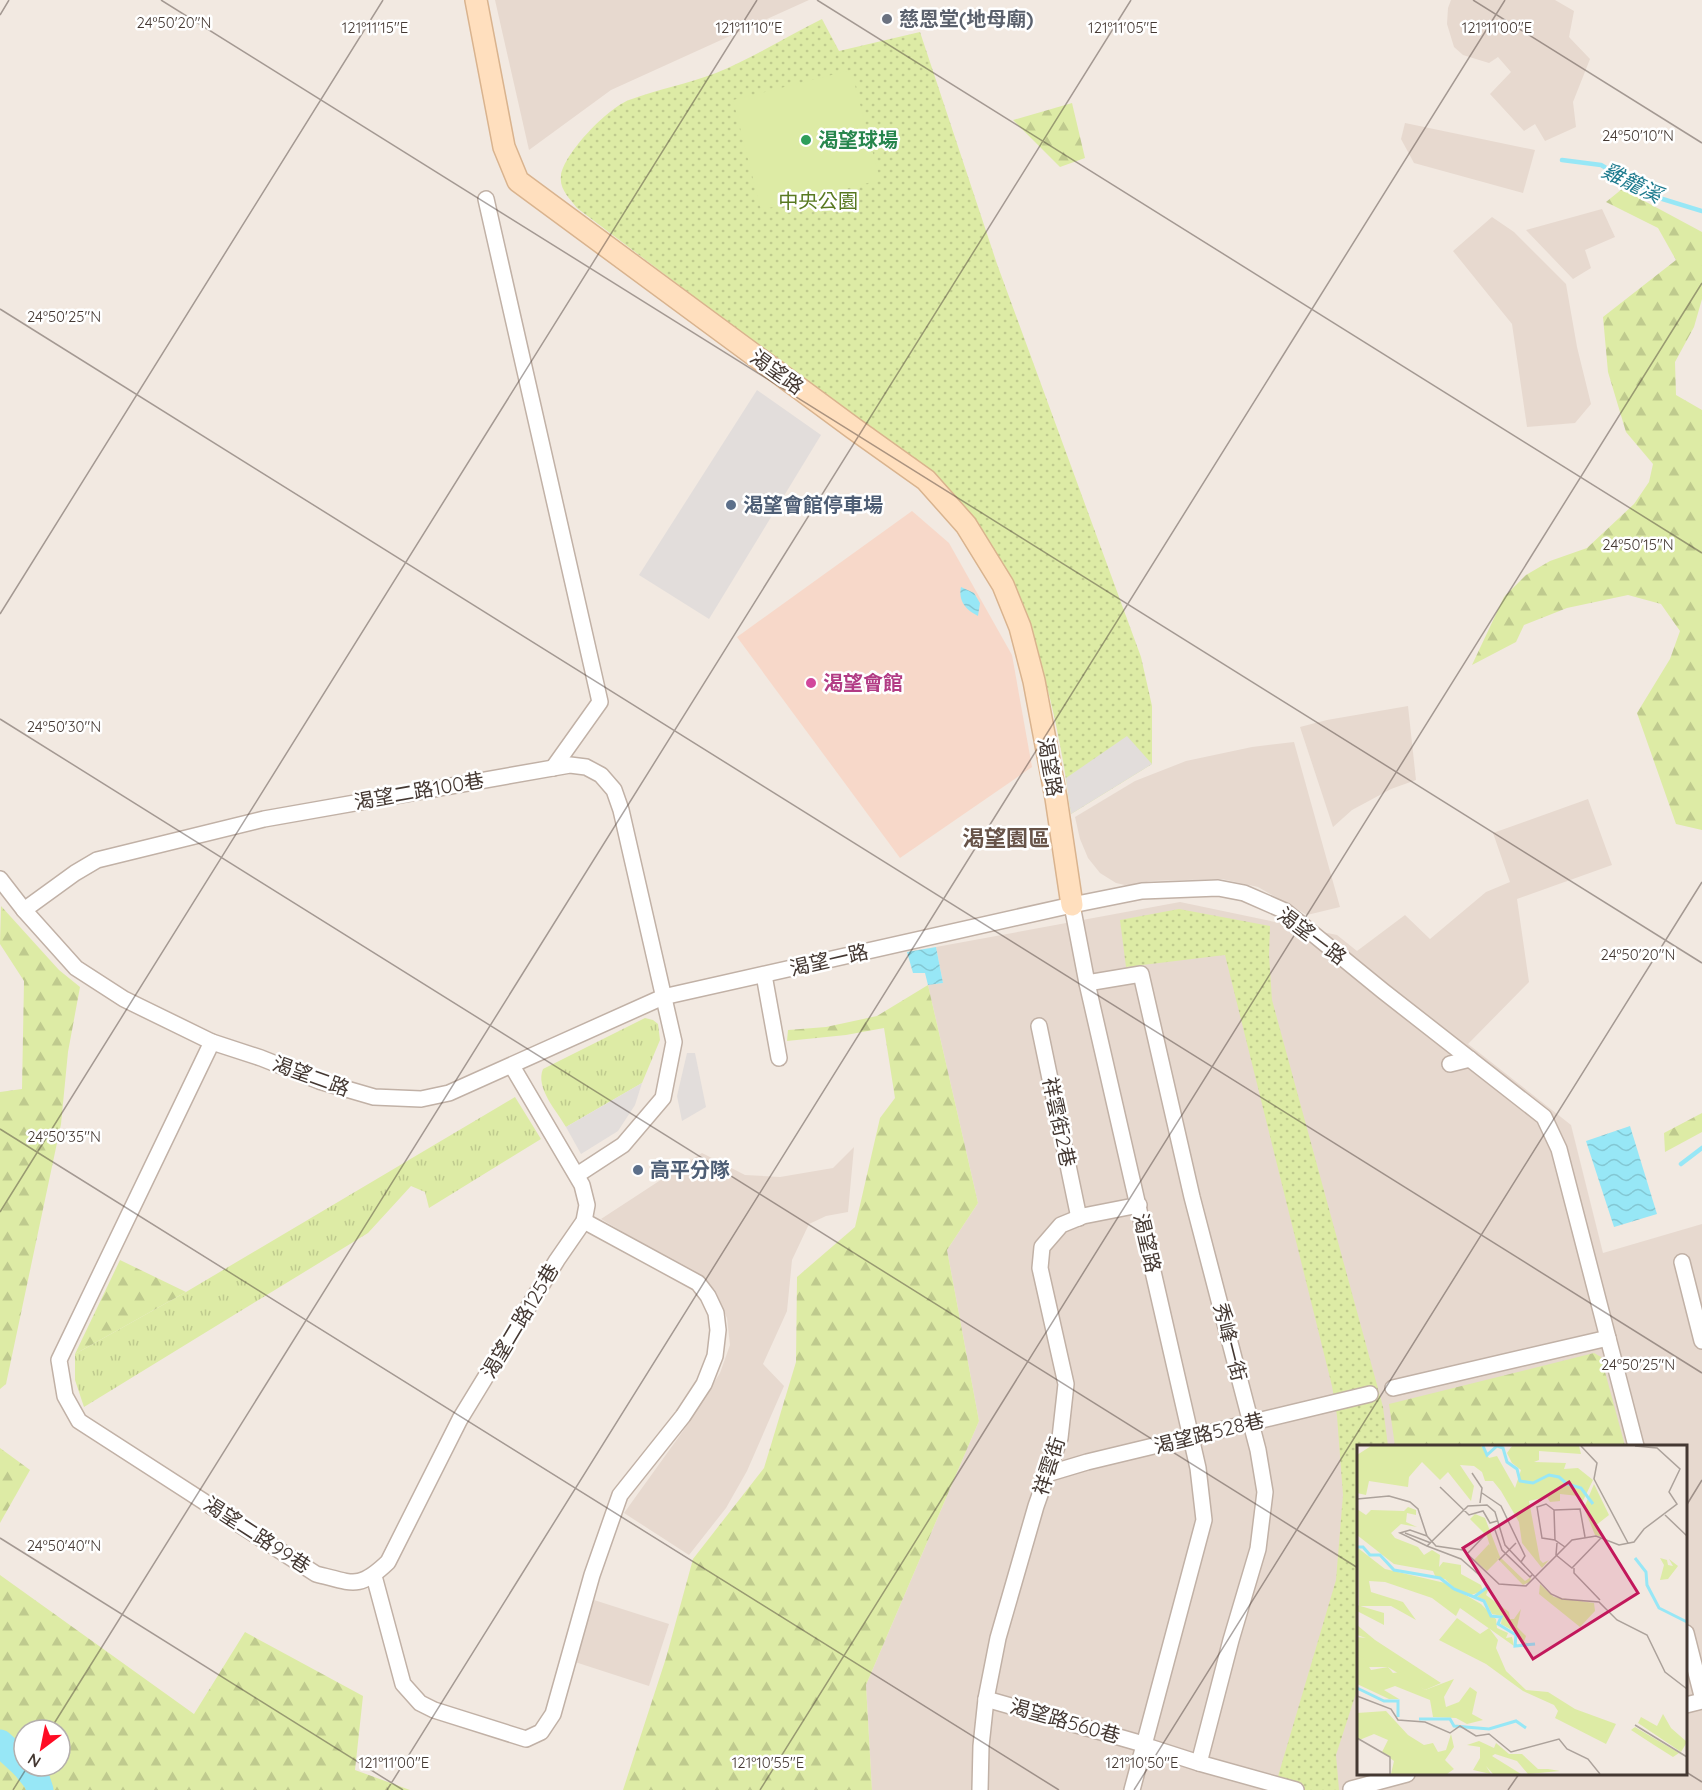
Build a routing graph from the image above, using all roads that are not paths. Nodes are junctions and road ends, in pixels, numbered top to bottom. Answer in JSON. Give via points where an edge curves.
{"nodes":[{"id":1,"x":476,"y":0,"type":"edge"},
{"id":2,"x":486,"y":199,"type":"dead end"},
{"id":3,"x":553,"y":768,"type":"junction"},
{"id":4,"x":0,"y":879,"type":"edge"},
{"id":5,"x":1072,"y":905,"type":"junction"},
{"id":6,"x":24,"y":910,"type":"junction"},
{"id":7,"x":764,"y":975,"type":"junction"},
{"id":8,"x":1087,"y":983,"type":"junction"},
{"id":9,"x":663,"y":997,"type":"junction"},
{"id":10,"x":1039,"y":1026,"type":"dead end"},
{"id":11,"x":212,"y":1042,"type":"junction"},
{"id":12,"x":780,"y":1058,"type":"dead end"},
{"id":13,"x":1470,"y":1059,"type":"junction"},
{"id":14,"x":1450,"y":1064,"type":"dead end"},
{"id":15,"x":512,"y":1065,"type":"junction"},
{"id":16,"x":577,"y":1175,"type":"junction"},
{"id":17,"x":1139,"y":1205,"type":"junction"},
{"id":18,"x":1079,"y":1218,"type":"junction"},
{"id":19,"x":584,"y":1221,"type":"junction"},
{"id":20,"x":1682,"y":1262,"type":"dead end"},
{"id":21,"x":1608,"y":1338,"type":"junction"},
{"id":22,"x":1702,"y":1341,"type":"edge"},
{"id":23,"x":1393,"y":1388,"type":"dead end"},
{"id":24,"x":1370,"y":1394,"type":"dead end"},
{"id":25,"x":1251,"y":1423,"type":"junction"},
{"id":26,"x":1191,"y":1437,"type":"junction"},
{"id":27,"x":1636,"y":1445,"type":"edge"},
{"id":28,"x":1047,"y":1474,"type":"junction"},
{"id":29,"x":374,"y":1576,"type":"junction"},
{"id":30,"x":1687,"y":1637,"type":"edge"},
{"id":31,"x":1702,"y":1698,"type":"edge"},
{"id":32,"x":986,"y":1699,"type":"junction"},
{"id":33,"x":1687,"y":1705,"type":"edge"},
{"id":34,"x":1143,"y":1744,"type":"junction"},
{"id":35,"x":1199,"y":1763,"type":"junction"},
{"id":36,"x":1401,"y":1775,"type":"edge"},
{"id":37,"x":1368,"y":1787,"type":"edge"},
{"id":38,"x":1351,"y":1789,"type":"edge"},
{"id":39,"x":980,"y":1790,"type":"edge"},
{"id":40,"x":1132,"y":1790,"type":"edge"},
{"id":41,"x":1296,"y":1790,"type":"edge"}],
"edges":[{"from":1,"to":5,"type":"street","name":"渴望路","via":[[504,147],[518,181],[926,480],[966,525],[1003,585],[1020,627],[1056,798]]},
{"from":2,"to":3,"type":"street","via":[[600,702]]},
{"from":3,"to":6,"type":"street","name":"渴望二路100巷","via":[[264,819],[97,860]]},
{"from":3,"to":9,"type":"street","name":"渴望二路100巷","via":[[585,767],[601,775],[614,790]]},
{"from":4,"to":6,"type":"street","name":"渴望二路"},
{"from":5,"to":7,"type":"street","name":"渴望一路"},
{"from":5,"to":8,"type":"street","name":"渴望路"},
{"from":5,"to":13,"type":"street","name":"渴望一路","via":[[1142,891],[1218,888],[1244,893],[1285,911],[1386,998]]},
{"from":6,"to":11,"type":"street","name":"渴望二路","via":[[76,969],[124,999]]},
{"from":7,"to":9,"type":"street","name":"渴望一路"},
{"from":7,"to":12,"type":"street"},
{"from":8,"to":17,"type":"street","name":"渴望路"},
{"from":8,"to":25,"type":"street","name":"秀峰一街","via":[[1141,974],[1192,1197]]},
{"from":9,"to":15,"type":"street","name":"渴望二路"},
{"from":9,"to":16,"type":"street","name":"渴望二路100巷","via":[[674,1042],[663,1098],[623,1145]]},
{"from":10,"to":18,"type":"street","name":"祥雲街2巷"},
{"from":11,"to":15,"type":"street","name":"渴望二路","via":[[374,1097],[421,1099],[449,1093]]},
{"from":11,"to":29,"type":"street","name":"渴望二路99巷","via":[[59,1360],[65,1396],[79,1421],[316,1574],[355,1584]]},
{"from":13,"to":14,"type":"street"},
{"from":13,"to":21,"type":"street","name":"渴望一路","via":[[1544,1117],[1544,1134],[1559,1149],[1560,1177]]},
{"from":15,"to":16,"type":"street"},
{"from":16,"to":19,"type":"street","via":[[587,1205]]},
{"from":17,"to":18,"type":"street","name":"祥雲街"},
{"from":17,"to":26,"type":"street","name":"渴望路"},
{"from":18,"to":28,"type":"street","name":"祥雲街","via":[[1061,1225],[1042,1247],[1040,1268],[1066,1384],[1060,1438]]},
{"from":19,"to":29,"type":"street","name":"渴望二路125巷","via":[[460,1419],[388,1562]]},
{"from":19,"to":29,"type":"street","via":[[698,1283],[716,1313],[718,1330],[715,1356],[704,1384],[620,1495],[592,1575],[553,1714],[541,1732],[526,1740],[420,1703],[403,1684]]},
{"from":20,"to":22,"type":"street"},
{"from":21,"to":23,"type":"street"},
{"from":21,"to":27,"type":"street","name":"渴望一路"},
{"from":24,"to":25,"type":"street","name":"渴望路528巷"},
{"from":25,"to":26,"type":"street","name":"渴望路528巷"},
{"from":25,"to":35,"type":"street","name":"秀峰一街","via":[[1265,1492],[1258,1549]]},
{"from":26,"to":28,"type":"street","name":"渴望路528巷"},
{"from":26,"to":34,"type":"street","name":"渴望路","via":[[1204,1520]]},
{"from":28,"to":32,"type":"street","name":"祥雲街","via":[[998,1638]]},
{"from":30,"to":31,"type":"street"},
{"from":31,"to":33,"type":"street"},
{"from":32,"to":34,"type":"street","name":"渴望路560巷"},
{"from":32,"to":39,"type":"street","name":"祥雲街"},
{"from":34,"to":35,"type":"street","name":"渴望路560巷"},
{"from":34,"to":40,"type":"street","name":"渴望路"},
{"from":35,"to":41,"type":"street","name":"渴望路560巷"},
{"from":36,"to":37,"type":"street"},
{"from":37,"to":38,"type":"street"}]}
